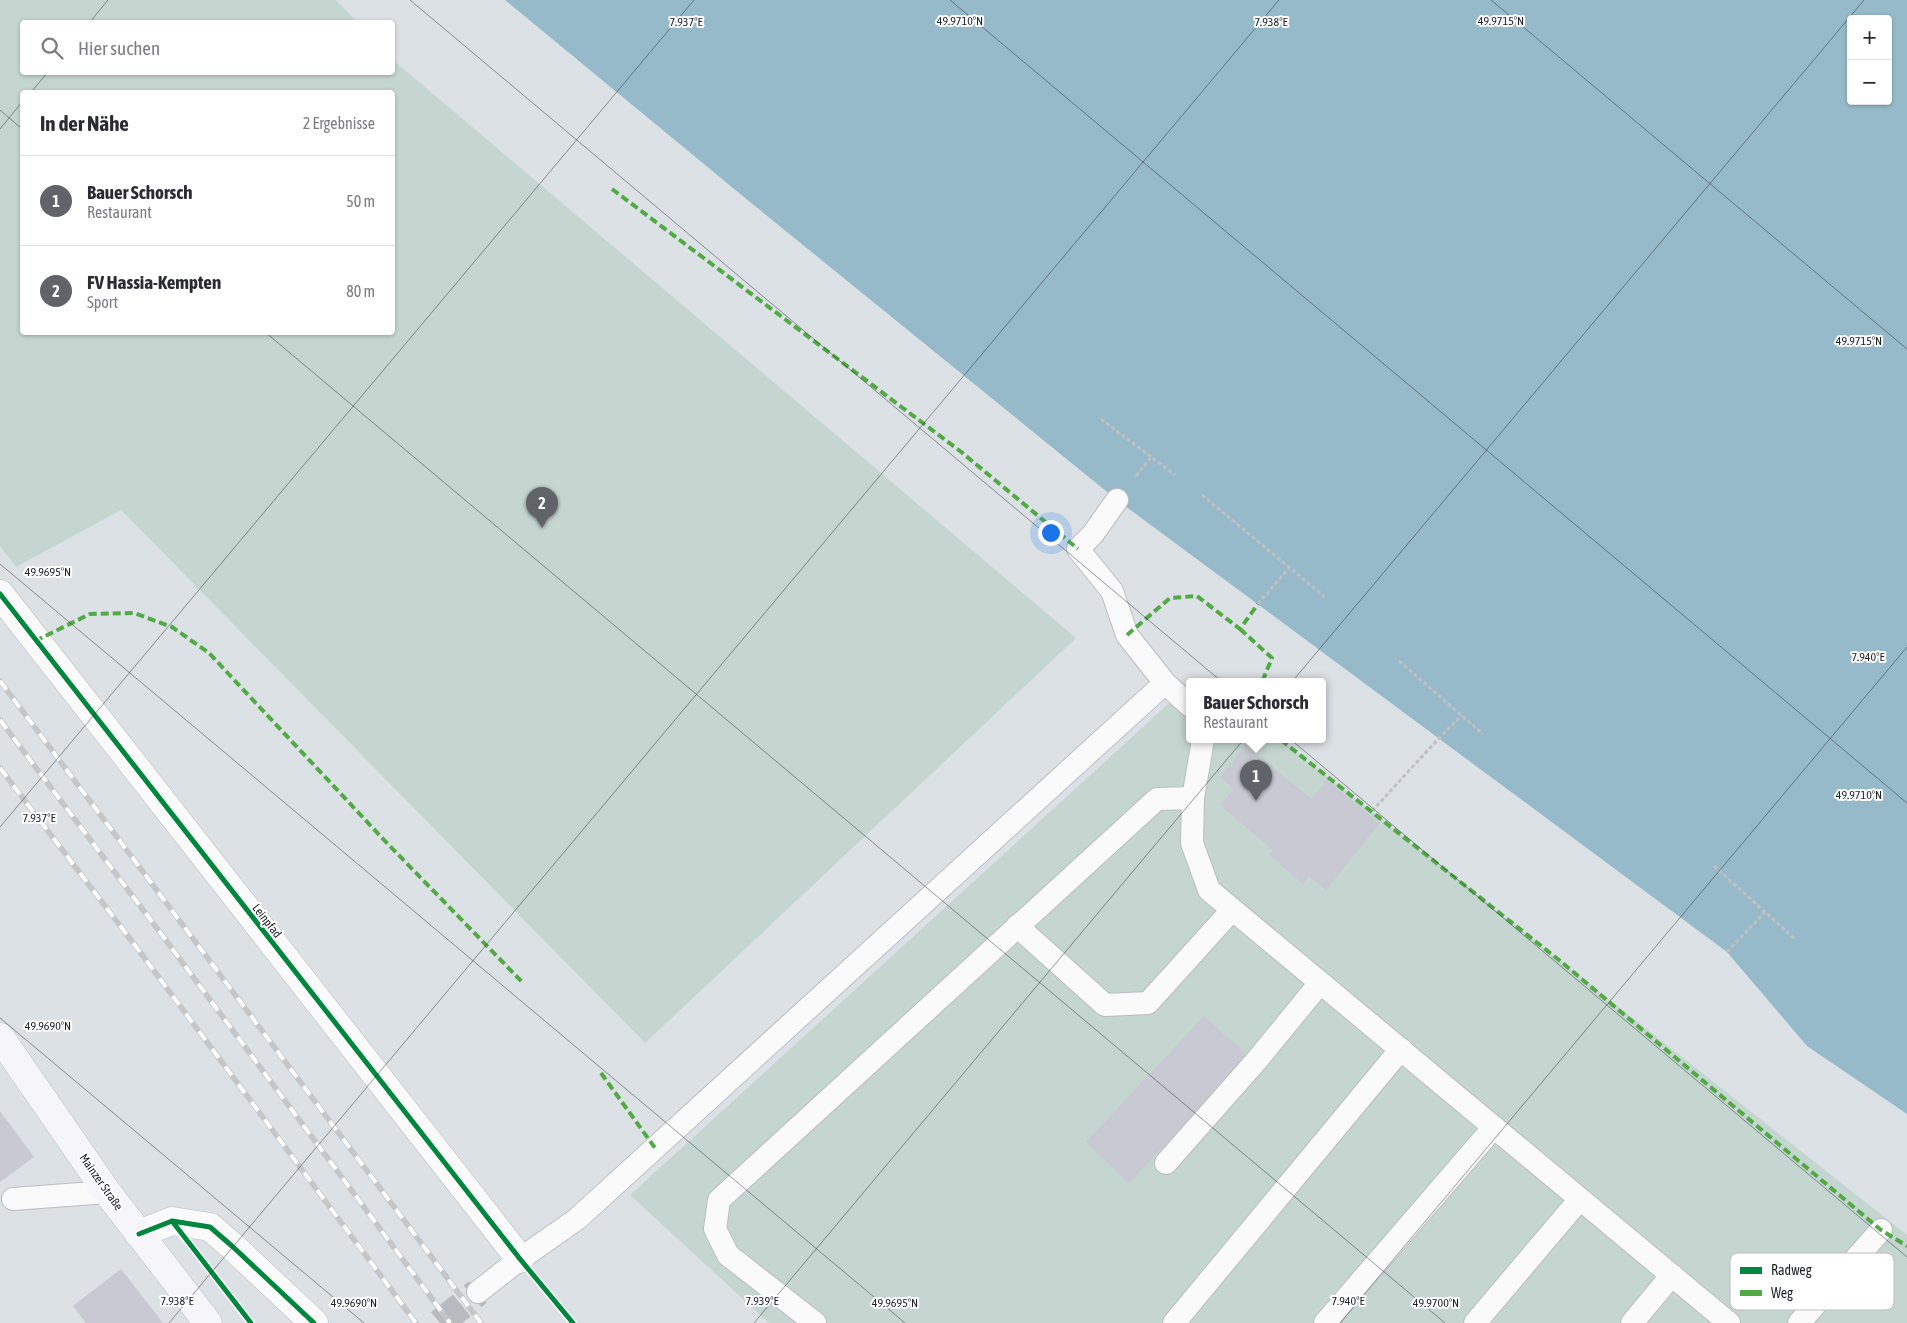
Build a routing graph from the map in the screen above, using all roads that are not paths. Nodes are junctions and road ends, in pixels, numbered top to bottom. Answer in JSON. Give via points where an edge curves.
{"nodes":[{"id":1,"x":1117,"y":500,"type":"dead end"},
{"id":2,"x":0,"y":594,"type":"edge"},
{"id":3,"x":1165,"y":683,"type":"junction"},
{"id":4,"x":1186,"y":702,"type":"edge"},
{"id":5,"x":1202,"y":743,"type":"edge"},
{"id":6,"x":1193,"y":798,"type":"junction"},
{"id":7,"x":1232,"y":910,"type":"junction"},
{"id":8,"x":1017,"y":926,"type":"junction"},
{"id":9,"x":1320,"y":983,"type":"junction"},
{"id":10,"x":0,"y":1037,"type":"edge"},
{"id":11,"x":1401,"y":1049,"type":"junction"},
{"id":12,"x":1494,"y":1128,"type":"junction"},
{"id":13,"x":1166,"y":1163,"type":"dead end"},
{"id":14,"x":106,"y":1192,"type":"junction"},
{"id":15,"x":13,"y":1199,"type":"dead end"},
{"id":16,"x":1580,"y":1199,"type":"junction"},
{"id":17,"x":1881,"y":1230,"type":"dead end"},
{"id":18,"x":138,"y":1234,"type":"junction"},
{"id":19,"x":1861,"y":1253,"type":"edge"},
{"id":20,"x":520,"y":1259,"type":"junction"},
{"id":21,"x":1672,"y":1275,"type":"junction"},
{"id":22,"x":478,"y":1292,"type":"tunnel mouth"},
{"id":23,"x":1810,"y":1310,"type":"edge"},
{"id":24,"x":208,"y":1323,"type":"edge"},
{"id":25,"x":314,"y":1323,"type":"edge"},
{"id":26,"x":815,"y":1323,"type":"edge"},
{"id":27,"x":1174,"y":1323,"type":"edge"},
{"id":28,"x":1325,"y":1323,"type":"edge"},
{"id":29,"x":1475,"y":1323,"type":"edge"},
{"id":30,"x":1632,"y":1323,"type":"edge"},
{"id":31,"x":1730,"y":1323,"type":"edge"},
{"id":32,"x":1799,"y":1323,"type":"edge"}],
"edges":[{"from":1,"to":3,"type":"lane","via":[[1078,549],[1112,591],[1127,636]]},
{"from":2,"to":20,"type":"street","name":"Leinpfad"},
{"from":3,"to":4,"type":"lane"},
{"from":3,"to":20,"type":"lane","via":[[577,1219]]},
{"from":5,"to":6,"type":"lane"},
{"from":6,"to":7,"type":"lane","via":[[1192,843],[1209,890]]},
{"from":6,"to":8,"type":"lane","via":[[1157,799]]},
{"from":7,"to":8,"type":"lane","via":[[1148,1003],[1105,1005]]},
{"from":7,"to":9,"type":"lane"},
{"from":8,"to":26,"type":"lane","via":[[719,1200],[715,1229],[728,1255]]},
{"from":9,"to":11,"type":"lane"},
{"from":9,"to":13,"type":"lane"},
{"from":10,"to":14,"type":"main road","name":"Mainzer Straße"},
{"from":11,"to":12,"type":"lane"},
{"from":11,"to":27,"type":"lane"},
{"from":12,"to":16,"type":"lane"},
{"from":12,"to":28,"type":"lane"},
{"from":14,"to":15,"type":"lane"},
{"from":14,"to":18,"type":"main road","name":"Mainzer Straße"},
{"from":16,"to":21,"type":"lane"},
{"from":16,"to":29,"type":"lane"},
{"from":17,"to":19,"type":"lane"},
{"from":18,"to":24,"type":"main road","name":"Mainzer Straße"},
{"from":18,"to":25,"type":"street","via":[[172,1221],[210,1227]]},
{"from":20,"to":22,"type":"lane"},
{"from":21,"to":30,"type":"lane"},
{"from":21,"to":31,"type":"lane"},
{"from":23,"to":32,"type":"lane"}]}
